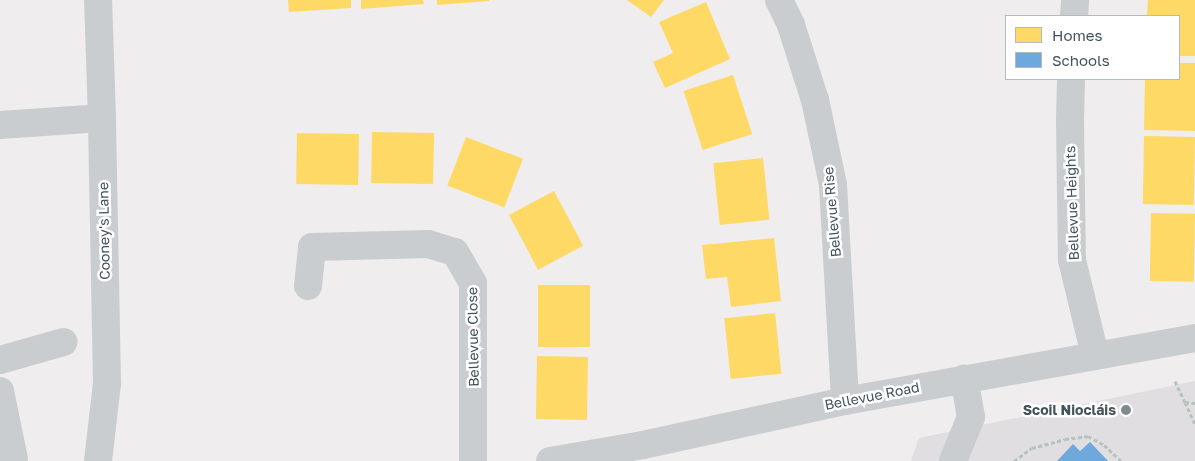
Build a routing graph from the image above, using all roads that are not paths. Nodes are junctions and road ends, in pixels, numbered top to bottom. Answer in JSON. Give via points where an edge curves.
{"nodes":[{"id":1,"x":98,"y":0,"type":"edge"},
{"id":2,"x":779,"y":0,"type":"edge"},
{"id":3,"x":1075,"y":0,"type":"edge"},
{"id":4,"x":1074,"y":15,"type":"edge"},
{"id":5,"x":1071,"y":80,"type":"edge"},
{"id":6,"x":102,"y":118,"type":"junction"},
{"id":7,"x":0,"y":125,"type":"edge"},
{"id":8,"x":308,"y":286,"type":"dead end"},
{"id":9,"x":1195,"y":338,"type":"edge"},
{"id":10,"x":63,"y":342,"type":"dead end"},
{"id":11,"x":1096,"y":355,"type":"junction"},
{"id":12,"x":0,"y":360,"type":"edge"},
{"id":13,"x":964,"y":379,"type":"junction"},
{"id":14,"x":0,"y":391,"type":"edge"},
{"id":15,"x":845,"y":400,"type":"junction"},
{"id":16,"x":643,"y":453,"type":"edge"},
{"id":17,"x":14,"y":459,"type":"dead end"},
{"id":18,"x":98,"y":461,"type":"edge"},
{"id":19,"x":473,"y":461,"type":"edge"},
{"id":20,"x":550,"y":461,"type":"edge"},
{"id":21,"x":953,"y":461,"type":"edge"}],
"edges":[{"from":1,"to":6,"type":"street","name":"Cooney's Lane"},
{"from":2,"to":15,"type":"street","name":"Bellevue Rise","via":[[815,100],[833,185]]},
{"from":3,"to":4,"type":"street"},
{"from":5,"to":11,"type":"street","name":"Bellevue Heights","via":[[1072,260]]},
{"from":6,"to":7,"type":"street"},
{"from":6,"to":18,"type":"street","name":"Cooney's Lane","via":[[107,383]]},
{"from":8,"to":19,"type":"street","name":"Bellevue Close","via":[[312,247],[428,244],[455,252],[473,283]]},
{"from":9,"to":11,"type":"street","name":"Bellevue Road"},
{"from":10,"to":12,"type":"street"},
{"from":11,"to":13,"type":"street","name":"Bellevue Road"},
{"from":13,"to":15,"type":"street","name":"Bellevue Road"},
{"from":13,"to":21,"type":"street","via":[[970,417]]},
{"from":14,"to":17,"type":"street"},
{"from":15,"to":16,"type":"street","name":"Bellevue Road"},
{"from":16,"to":20,"type":"street","name":"Bellevue Road"}]}
